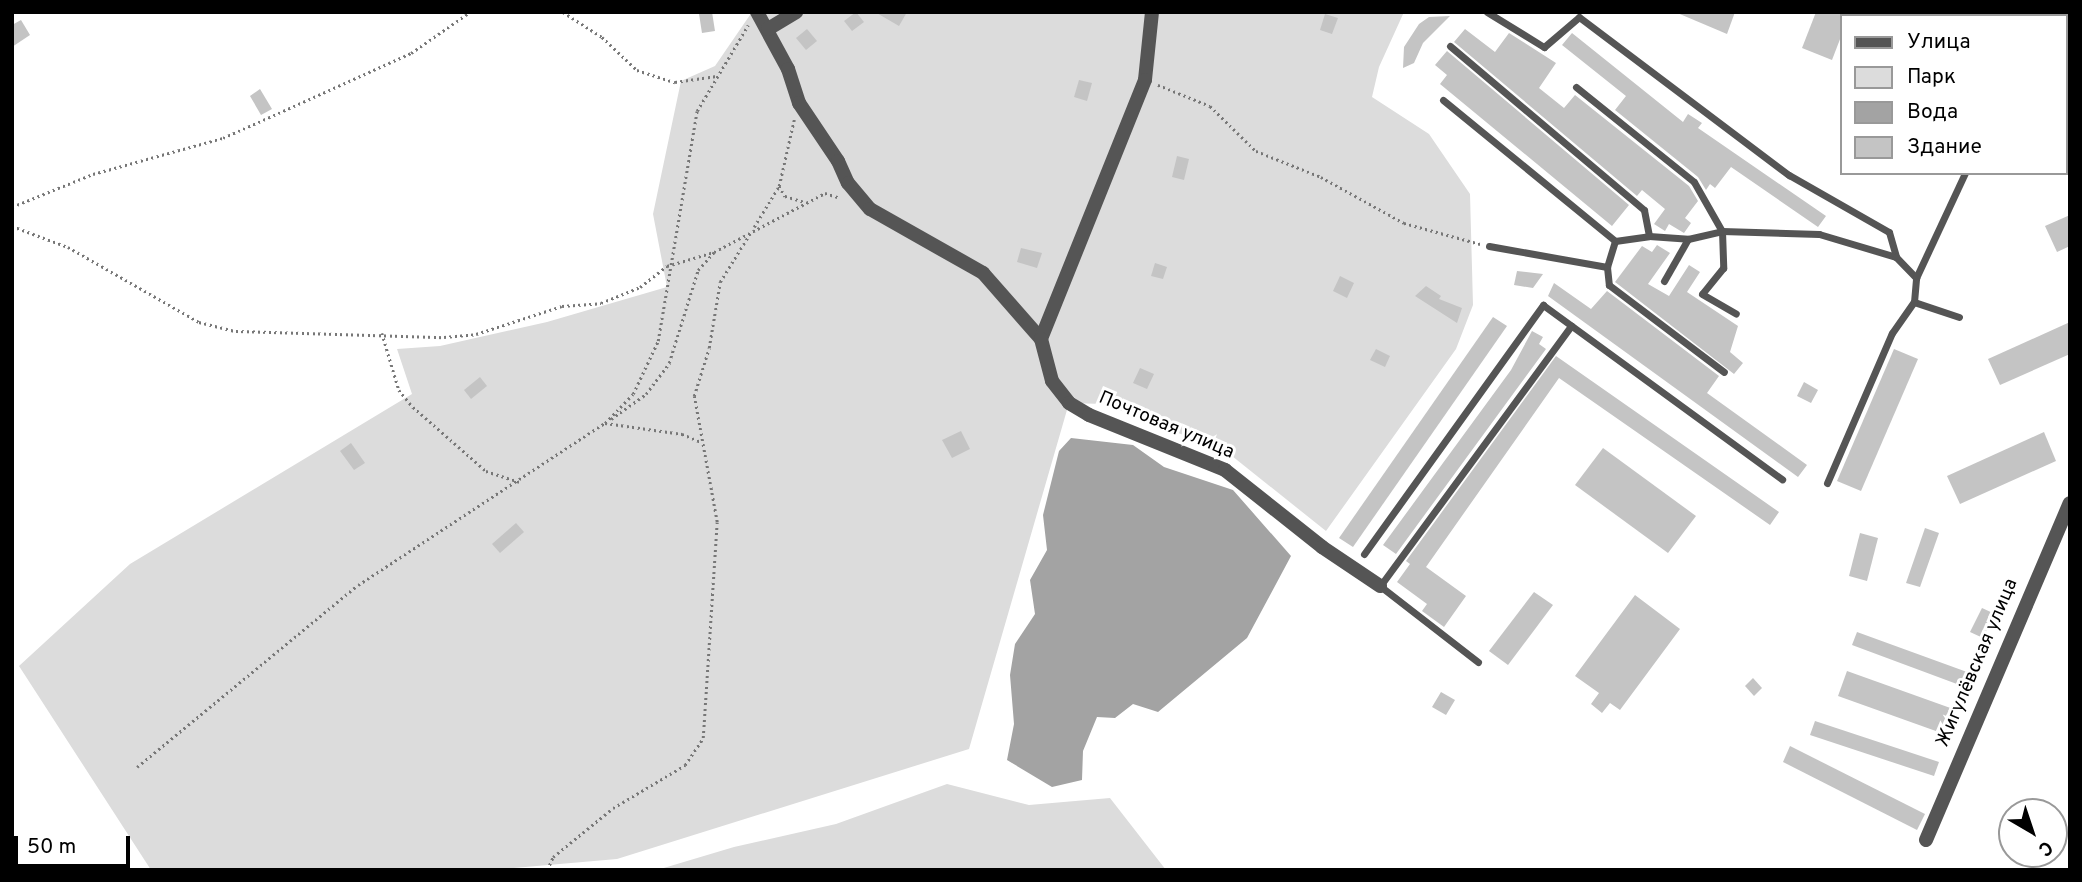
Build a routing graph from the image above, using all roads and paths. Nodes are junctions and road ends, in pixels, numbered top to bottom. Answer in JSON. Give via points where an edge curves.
{"nodes":[{"id":1,"x":470,"y":12,"type":"edge"},
{"id":2,"x":563,"y":12,"type":"edge"},
{"id":3,"x":796,"y":12,"type":"edge"},
{"id":4,"x":1152,"y":12,"type":"edge"},
{"id":5,"x":1488,"y":12,"type":"edge"},
{"id":6,"x":1578,"y":15,"type":"edge"},
{"id":7,"x":753,"y":17,"type":"edge"},
{"id":8,"x":768,"y":29,"type":"junction"},
{"id":9,"x":1450,"y":46,"type":"dead end"},
{"id":10,"x":717,"y":76,"type":"junction"},
{"id":11,"x":1145,"y":80,"type":"junction"},
{"id":12,"x":1576,"y":87,"type":"dead end"},
{"id":13,"x":1443,"y":100,"type":"dead end"},
{"id":14,"x":799,"y":103,"type":"junction"},
{"id":15,"x":1964,"y":175,"type":"edge"},
{"id":16,"x":779,"y":186,"type":"junction"},
{"id":17,"x":806,"y":202,"type":"junction"},
{"id":18,"x":12,"y":207,"type":"edge"},
{"id":19,"x":870,"y":209,"type":"junction"},
{"id":20,"x":12,"y":226,"type":"edge"},
{"id":21,"x":753,"y":230,"type":"junction"},
{"id":22,"x":1722,"y":231,"type":"junction"},
{"id":23,"x":1649,"y":236,"type":"junction"},
{"id":24,"x":1688,"y":239,"type":"junction"},
{"id":25,"x":1615,"y":241,"type":"junction"},
{"id":26,"x":1489,"y":246,"type":"joint"},
{"id":27,"x":714,"y":252,"type":"junction"},
{"id":28,"x":1896,"y":257,"type":"junction"},
{"id":29,"x":667,"y":266,"type":"junction"},
{"id":30,"x":1607,"y":267,"type":"junction"},
{"id":31,"x":1916,"y":278,"type":"junction"},
{"id":32,"x":1664,"y":281,"type":"dead end"},
{"id":33,"x":1914,"y":302,"type":"junction"},
{"id":34,"x":1736,"y":314,"type":"dead end"},
{"id":35,"x":1959,"y":317,"type":"dead end"},
{"id":36,"x":1571,"y":326,"type":"junction"},
{"id":37,"x":382,"y":333,"type":"junction"},
{"id":38,"x":1041,"y":339,"type":"junction"},
{"id":39,"x":1724,"y":372,"type":"dead end"},
{"id":40,"x":605,"y":423,"type":"junction"},
{"id":41,"x":702,"y":443,"type":"junction"},
{"id":42,"x":1782,"y":479,"type":"dead end"},
{"id":43,"x":519,"y":482,"type":"junction"},
{"id":44,"x":1827,"y":483,"type":"dead end"},
{"id":45,"x":2070,"y":503,"type":"edge"},
{"id":46,"x":1364,"y":554,"type":"dead end"},
{"id":47,"x":1380,"y":586,"type":"junction"},
{"id":48,"x":1478,"y":662,"type":"dead end"},
{"id":49,"x":137,"y":767,"type":"dead end"},
{"id":50,"x":1926,"y":840,"type":"dead end"},
{"id":51,"x":547,"y":870,"type":"edge"}],
"edges":[{"from":1,"to":18,"type":"path","via":[[411,53],[223,138],[93,174]]},
{"from":2,"to":10,"type":"path","via":[[602,37],[637,70],[675,82]]},
{"from":3,"to":8,"type":"street"},
{"from":4,"to":11,"type":"street"},
{"from":5,"to":6,"type":"lane","via":[[1544,47]]},
{"from":6,"to":28,"type":"lane","via":[[1788,175],[1889,232]]},
{"from":7,"to":8,"type":"street"},
{"from":7,"to":10,"type":"path"},
{"from":8,"to":14,"type":"street"},
{"from":9,"to":23,"type":"lane","via":[[1644,210]]},
{"from":10,"to":29,"type":"path","via":[[698,111]]},
{"from":11,"to":26,"type":"path","via":[[1210,106],[1256,151],[1321,177],[1404,223]]},
{"from":11,"to":38,"type":"street"},
{"from":12,"to":22,"type":"lane","via":[[1694,182]]},
{"from":13,"to":25,"type":"lane"},
{"from":14,"to":16,"type":"path"},
{"from":14,"to":19,"type":"street","via":[[848,183]]},
{"from":15,"to":31,"type":"lane"},
{"from":16,"to":17,"type":"path","via":[[785,196]]},
{"from":16,"to":21,"type":"path"},
{"from":17,"to":19,"type":"path","via":[[825,193]]},
{"from":17,"to":21,"type":"path"},
{"from":19,"to":38,"type":"street","via":[[983,273]]},
{"from":20,"to":37,"type":"path","via":[[68,247],[198,322],[236,331]]},
{"from":21,"to":27,"type":"path"},
{"from":21,"to":41,"type":"path","via":[[720,282],[709,348],[694,396]]},
{"from":22,"to":24,"type":"lane"},
{"from":22,"to":28,"type":"lane","via":[[1819,234]]},
{"from":22,"to":34,"type":"lane","via":[[1723,268],[1702,294]]},
{"from":23,"to":24,"type":"lane"},
{"from":23,"to":25,"type":"lane"},
{"from":24,"to":32,"type":"lane"},
{"from":25,"to":30,"type":"lane"},
{"from":26,"to":30,"type":"lane"},
{"from":27,"to":29,"type":"path"},
{"from":27,"to":40,"type":"path","via":[[698,270],[669,363],[646,394]]},
{"from":28,"to":31,"type":"lane"},
{"from":29,"to":37,"type":"path","via":[[640,286],[601,303],[533,312],[476,334],[444,338]]},
{"from":29,"to":40,"type":"path","via":[[658,341],[633,394]]},
{"from":30,"to":39,"type":"lane","via":[[1609,285]]},
{"from":31,"to":33,"type":"lane"},
{"from":33,"to":35,"type":"lane"},
{"from":33,"to":44,"type":"lane","via":[[1892,332]]},
{"from":36,"to":42,"type":"lane"},
{"from":36,"to":46,"type":"lane","via":[[1543,305]]},
{"from":36,"to":47,"type":"lane"},
{"from":37,"to":43,"type":"path","via":[[399,390],[413,407],[486,471]]},
{"from":38,"to":47,"type":"street","name":"Почтовая улица","via":[[1052,381],[1069,403],[1109,424],[1225,470],[1322,547]]},
{"from":40,"to":41,"type":"path","via":[[682,434]]},
{"from":40,"to":43,"type":"path"},
{"from":41,"to":51,"type":"path","via":[[717,522],[703,738],[685,765],[613,808],[553,857]]},
{"from":43,"to":49,"type":"path","via":[[358,585]]},
{"from":45,"to":50,"type":"street","name":"Жигулёвская улица"},
{"from":47,"to":48,"type":"lane"}]}
